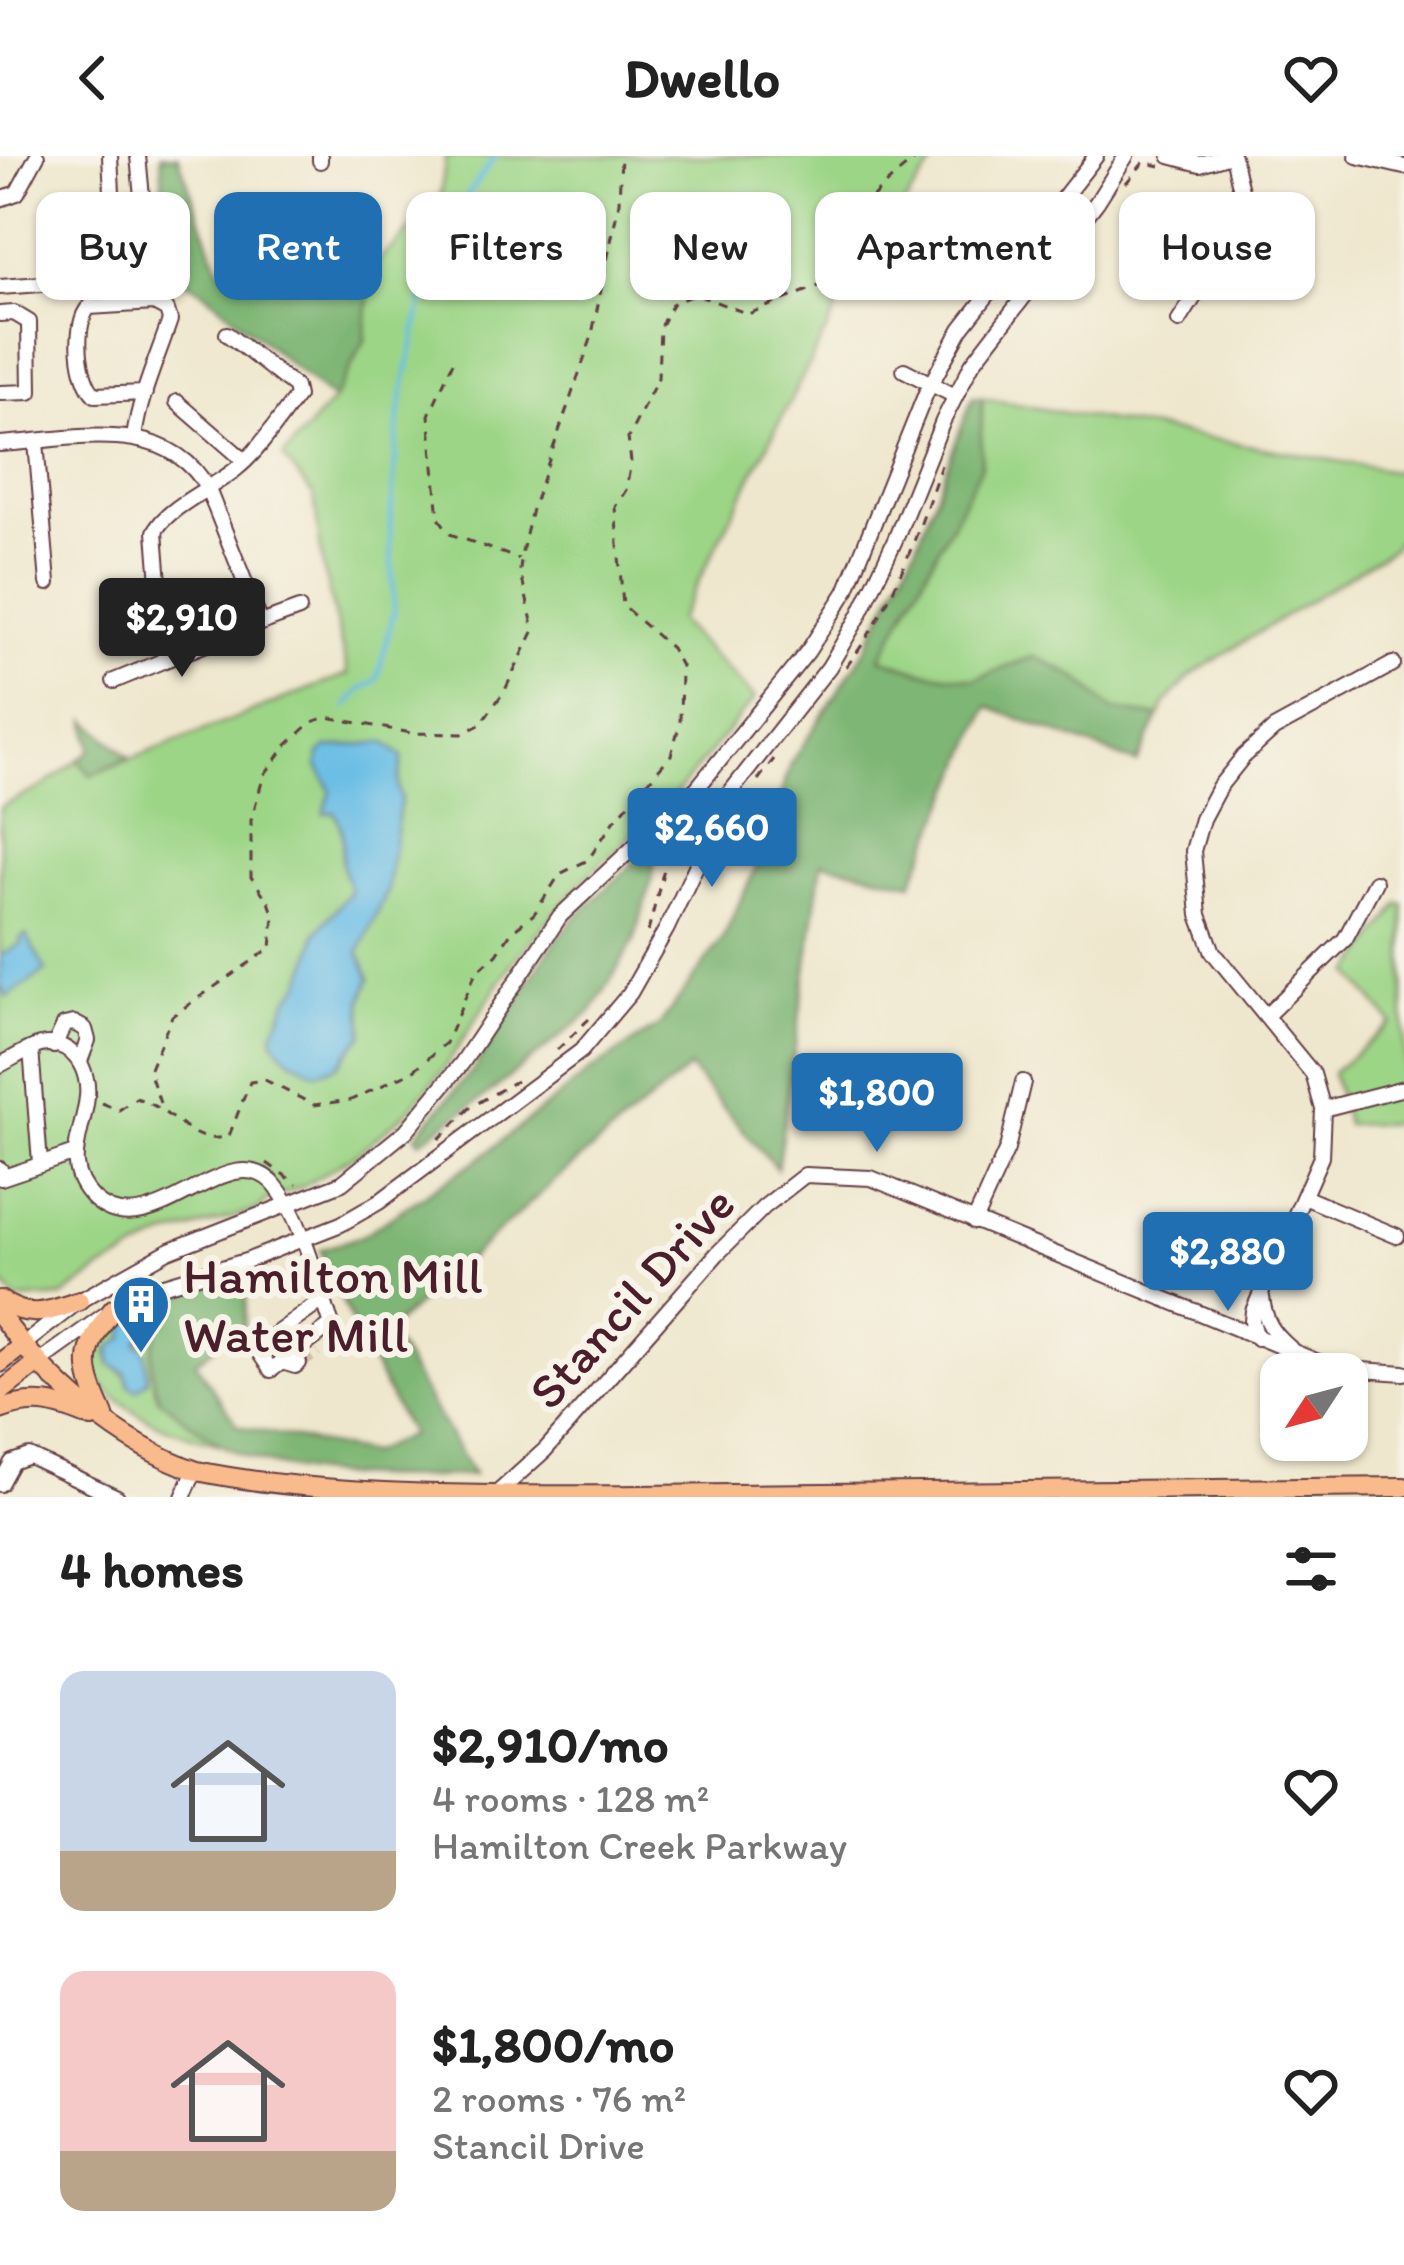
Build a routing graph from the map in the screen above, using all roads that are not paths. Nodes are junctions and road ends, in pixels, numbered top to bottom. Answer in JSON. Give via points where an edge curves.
{"nodes":[{"id":1,"x":37,"y":156,"type":"edge"},
{"id":2,"x":110,"y":156,"type":"edge"},
{"id":3,"x":138,"y":156,"type":"edge"},
{"id":4,"x":1096,"y":156,"type":"edge"},
{"id":5,"x":1126,"y":156,"type":"edge"},
{"id":6,"x":1230,"y":156,"type":"edge"},
{"id":7,"x":1357,"y":156,"type":"edge"},
{"id":8,"x":1170,"y":163,"type":"edge"},
{"id":9,"x":1404,"y":167,"type":"edge"},
{"id":10,"x":112,"y":192,"type":"edge"},
{"id":11,"x":142,"y":192,"type":"edge"},
{"id":12,"x":0,"y":200,"type":"edge"},
{"id":13,"x":36,"y":285,"type":"edge"},
{"id":14,"x":0,"y":287,"type":"edge"},
{"id":15,"x":0,"y":314,"type":"edge"},
{"id":16,"x":1179,"y":321,"type":"dead end"},
{"id":17,"x":227,"y":334,"type":"dead end"},
{"id":18,"x":904,"y":370,"type":"dead end"},
{"id":19,"x":931,"y":384,"type":"junction"},
{"id":20,"x":0,"y":393,"type":"edge"},
{"id":21,"x":145,"y":393,"type":"junction"},
{"id":22,"x":955,"y":396,"type":"junction"},
{"id":23,"x":177,"y":402,"type":"dead end"},
{"id":24,"x":134,"y":439,"type":"junction"},
{"id":25,"x":36,"y":442,"type":"junction"},
{"id":26,"x":0,"y":444,"type":"edge"},
{"id":27,"x":245,"y":461,"type":"junction"},
{"id":28,"x":208,"y":489,"type":"junction"},
{"id":29,"x":48,"y":584,"type":"dead end"},
{"id":30,"x":299,"y":609,"type":"dead end"},
{"id":31,"x":261,"y":623,"type":"junction"},
{"id":32,"x":166,"y":660,"type":"junction"},
{"id":33,"x":1393,"y":664,"type":"dead end"},
{"id":34,"x":114,"y":681,"type":"dead end"},
{"id":35,"x":1375,"y":882,"type":"dead end"},
{"id":36,"x":1267,"y":1015,"type":"junction"},
{"id":37,"x":54,"y":1046,"type":"junction"},
{"id":38,"x":32,"y":1049,"type":"junction"},
{"id":39,"x":80,"y":1061,"type":"junction"},
{"id":40,"x":0,"y":1065,"type":"edge"},
{"id":41,"x":1023,"y":1082,"type":"dead end"},
{"id":42,"x":1404,"y":1088,"type":"edge"},
{"id":43,"x":1323,"y":1109,"type":"junction"},
{"id":44,"x":75,"y":1153,"type":"junction"},
{"id":45,"x":40,"y":1163,"type":"junction"},
{"id":46,"x":0,"y":1169,"type":"edge"},
{"id":47,"x":1304,"y":1198,"type":"junction"},
{"id":48,"x":287,"y":1207,"type":"junction"},
{"id":49,"x":974,"y":1222,"type":"junction"},
{"id":50,"x":1397,"y":1236,"type":"dead end"},
{"id":51,"x":301,"y":1240,"type":"junction"},
{"id":52,"x":1262,"y":1298,"type":"junction"},
{"id":53,"x":0,"y":1300,"type":"edge"},
{"id":54,"x":323,"y":1300,"type":"junction"},
{"id":55,"x":79,"y":1301,"type":"junction"},
{"id":56,"x":113,"y":1309,"type":"junction"},
{"id":57,"x":0,"y":1315,"type":"edge"},
{"id":58,"x":324,"y":1332,"type":"junction"},
{"id":59,"x":1257,"y":1338,"type":"junction"},
{"id":60,"x":23,"y":1345,"type":"junction"},
{"id":61,"x":317,"y":1351,"type":"tunnel mouth"},
{"id":62,"x":1293,"y":1353,"type":"edge"},
{"id":63,"x":1296,"y":1353,"type":"edge"},
{"id":64,"x":39,"y":1362,"type":"junction"},
{"id":65,"x":282,"y":1362,"type":"junction"},
{"id":66,"x":0,"y":1363,"type":"edge"},
{"id":67,"x":299,"y":1363,"type":"tunnel mouth"},
{"id":68,"x":1368,"y":1372,"type":"edge"},
{"id":69,"x":1404,"y":1373,"type":"edge"},
{"id":70,"x":0,"y":1391,"type":"edge"},
{"id":71,"x":0,"y":1410,"type":"edge"},
{"id":72,"x":109,"y":1425,"type":"junction"},
{"id":73,"x":195,"y":1471,"type":"junction"},
{"id":74,"x":0,"y":1484,"type":"edge"},
{"id":75,"x":1404,"y":1487,"type":"edge"},
{"id":76,"x":493,"y":1496,"type":"edge"},
{"id":77,"x":117,"y":1497,"type":"edge"},
{"id":78,"x":183,"y":1497,"type":"edge"}],
"edges":[{"from":1,"to":12,"type":"street","via":[[17,193]]},
{"from":2,"to":10,"type":"street"},
{"from":3,"to":11,"type":"street"},
{"from":4,"to":19,"type":"street","via":[[961,329]]},
{"from":5,"to":22,"type":"street"},
{"from":6,"to":8,"type":"street"},
{"from":6,"to":16,"type":"street","via":[[1243,199],[1237,229]]},
{"from":7,"to":9,"type":"street"},
{"from":13,"to":14,"type":"street"},
{"from":15,"to":20,"type":"street","via":[[29,322],[30,392]]},
{"from":17,"to":27,"type":"street","via":[[297,396]]},
{"from":18,"to":19,"type":"street"},
{"from":19,"to":22,"type":"street"},
{"from":19,"to":48,"type":"street","via":[[846,592],[808,651],[698,787],[560,916],[462,1064],[406,1131],[342,1183]]},
{"from":21,"to":21,"type":"street","via":[[88,391],[80,319],[88,307],[154,303],[167,310]]},
{"from":21,"to":24,"type":"street"},
{"from":22,"to":51,"type":"street","via":[[859,616],[732,790],[630,993],[581,1051],[379,1202]]},
{"from":23,"to":27,"type":"street"},
{"from":24,"to":25,"type":"street"},
{"from":24,"to":28,"type":"street","via":[[168,449]]},
{"from":25,"to":26,"type":"street"},
{"from":25,"to":29,"type":"street"},
{"from":27,"to":28,"type":"street"},
{"from":28,"to":31,"type":"street"},
{"from":28,"to":32,"type":"street","via":[[155,532]]},
{"from":30,"to":31,"type":"street"},
{"from":31,"to":32,"type":"street"},
{"from":32,"to":34,"type":"street"},
{"from":33,"to":36,"type":"street","via":[[1274,730],[1243,758],[1202,819],[1193,851],[1199,915],[1213,952]]},
{"from":35,"to":36,"type":"street","via":[[1345,939]]},
{"from":36,"to":43,"type":"street","via":[[1313,1074]]},
{"from":37,"to":38,"type":"street"},
{"from":37,"to":39,"type":"street"},
{"from":37,"to":39,"type":"street","via":[[64,1024],[85,1029]]},
{"from":38,"to":40,"type":"street"},
{"from":38,"to":45,"type":"street"},
{"from":39,"to":44,"type":"street","via":[[88,1096]]},
{"from":41,"to":49,"type":"street","via":[[1007,1149]]},
{"from":42,"to":43,"type":"street"},
{"from":43,"to":47,"type":"street","via":[[1321,1157]]},
{"from":44,"to":45,"type":"street"},
{"from":44,"to":48,"type":"street","via":[[76,1174],[97,1202],[124,1211],[155,1210],[248,1170],[270,1180]]},
{"from":45,"to":46,"type":"street","via":[[1,1178]]},
{"from":47,"to":50,"type":"street"},
{"from":47,"to":52,"type":"street"},
{"from":48,"to":51,"type":"street"},
{"from":48,"to":55,"type":"street","via":[[168,1252]]},
{"from":49,"to":59,"type":"street","name":"Stancil Drive"},
{"from":49,"to":76,"type":"street","name":"Stancil Drive","via":[[871,1178],[806,1175],[717,1254],[545,1450]]},
{"from":51,"to":54,"type":"street"},
{"from":51,"to":56,"type":"street"},
{"from":52,"to":59,"type":"street","via":[[1252,1321]]},
{"from":52,"to":63,"type":"street","via":[[1272,1333]]},
{"from":53,"to":55,"type":"main road","via":[[38,1315]]},
{"from":54,"to":58,"type":"street","via":[[332,1325]]},
{"from":54,"to":65,"type":"street","via":[[256,1348],[271,1370]]},
{"from":55,"to":60,"type":"street"},
{"from":56,"to":64,"type":"street"},
{"from":56,"to":72,"type":"main road","via":[[85,1361]]},
{"from":57,"to":60,"type":"main road"},
{"from":58,"to":61,"type":"street"},
{"from":58,"to":65,"type":"street"},
{"from":59,"to":62,"type":"street","name":"Stancil Drive"},
{"from":60,"to":64,"type":"main road"},
{"from":60,"to":66,"type":"main road"},
{"from":64,"to":70,"type":"main road"},
{"from":64,"to":72,"type":"main road"},
{"from":65,"to":67,"type":"street"},
{"from":68,"to":69,"type":"street","name":"Stancil Drive"},
{"from":71,"to":72,"type":"main road","via":[[42,1400]]},
{"from":72,"to":73,"type":"main road"},
{"from":73,"to":76,"type":"main road","via":[[293,1492]]},
{"from":73,"to":78,"type":"street"},
{"from":74,"to":77,"type":"street","via":[[12,1462],[29,1456]]},
{"from":75,"to":76,"type":"main road"}]}
